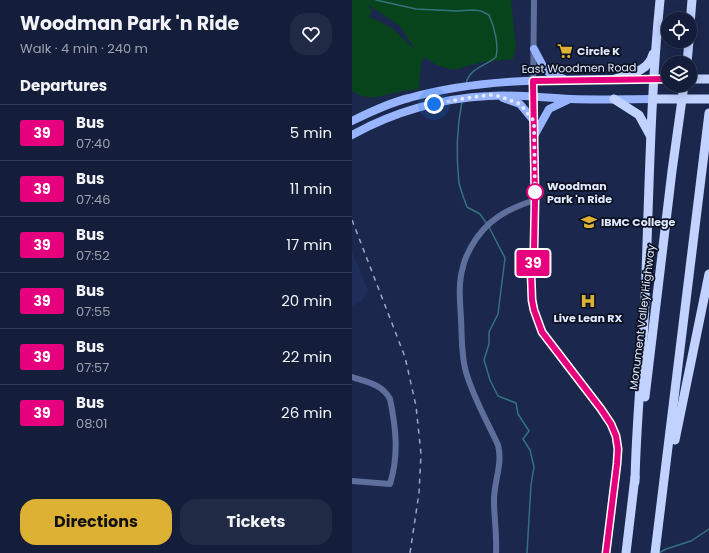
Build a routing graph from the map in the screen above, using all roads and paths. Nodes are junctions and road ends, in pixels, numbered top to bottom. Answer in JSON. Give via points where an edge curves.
{"nodes":[{"id":1,"x":534,"y":0,"type":"edge"},
{"id":2,"x":660,"y":0,"type":"edge"},
{"id":3,"x":692,"y":0,"type":"edge"},
{"id":4,"x":691,"y":12,"type":"edge"},
{"id":5,"x":656,"y":43,"type":"junction"},
{"id":6,"x":534,"y":49,"type":"junction"},
{"id":7,"x":615,"y":79,"type":"junction"},
{"id":8,"x":654,"y":79,"type":"junction"},
{"id":9,"x":661,"y":79,"type":"edge"},
{"id":10,"x":697,"y":79,"type":"edge"},
{"id":11,"x":709,"y":79,"type":"edge"},
{"id":12,"x":567,"y":80,"type":"junction"},
{"id":13,"x":533,"y":81,"type":"junction"},
{"id":14,"x":683,"y":92,"type":"edge"},
{"id":15,"x":499,"y":96,"type":"junction"},
{"id":16,"x":533,"y":96,"type":"junction"},
{"id":17,"x":571,"y":99,"type":"junction"},
{"id":18,"x":614,"y":99,"type":"junction"},
{"id":19,"x":653,"y":99,"type":"junction"},
{"id":20,"x":709,"y":99,"type":"edge"},
{"id":21,"x":708,"y":117,"type":"edge"},
{"id":22,"x":352,"y":121,"type":"edge"},
{"id":23,"x":534,"y":121,"type":"junction"},
{"id":24,"x":352,"y":135,"type":"edge"},
{"id":25,"x":534,"y":136,"type":"junction"},
{"id":26,"x":651,"y":137,"type":"junction"},
{"id":27,"x":535,"y":200,"type":"junction"},
{"id":28,"x":709,"y":274,"type":"edge"},
{"id":29,"x":352,"y":377,"type":"edge"},
{"id":30,"x":665,"y":480,"type":"junction"},
{"id":31,"x":352,"y":481,"type":"edge"},
{"id":32,"x":634,"y":482,"type":"junction"},
{"id":33,"x":496,"y":553,"type":"edge"},
{"id":34,"x":606,"y":553,"type":"edge"},
{"id":35,"x":626,"y":553,"type":"edge"},
{"id":36,"x":655,"y":553,"type":"edge"}],
"edges":[{"from":1,"to":6,"type":"street"},
{"from":2,"to":5,"type":"highway"},
{"from":3,"to":4,"type":"highway"},
{"from":5,"to":7,"type":"highway","via":[[652,58],[645,68]]},
{"from":5,"to":8,"type":"highway"},
{"from":6,"to":12,"type":"main road","via":[[548,72]]},
{"from":6,"to":13,"type":"street"},
{"from":7,"to":8,"type":"main road","name":"East Woodmen Road"},
{"from":7,"to":12,"type":"main road","name":"East Woodmen Road"},
{"from":8,"to":9,"type":"highway","name":"East Woodmen Road"},
{"from":8,"to":19,"type":"highway"},
{"from":10,"to":11,"type":"highway"},
{"from":12,"to":13,"type":"main road","name":"East Woodmen Road"},
{"from":13,"to":16,"type":"street"},
{"from":13,"to":22,"type":"main road","name":"East Woodmen Road","via":[[446,89],[387,106]]},
{"from":14,"to":32,"type":"highway","name":"Monument Valley Highway"},
{"from":15,"to":16,"type":"main road"},
{"from":15,"to":23,"type":"main road","via":[[520,104]]},
{"from":15,"to":24,"type":"main road","via":[[446,101],[422,107],[386,119]]},
{"from":16,"to":17,"type":"main road"},
{"from":16,"to":23,"type":"street"},
{"from":17,"to":18,"type":"main road"},
{"from":17,"to":25,"type":"main road","via":[[549,109]]},
{"from":18,"to":19,"type":"main road"},
{"from":18,"to":26,"type":"highway","via":[[639,115]]},
{"from":19,"to":20,"type":"highway"},
{"from":19,"to":26,"type":"highway"},
{"from":21,"to":30,"type":"highway"},
{"from":23,"to":25,"type":"street"},
{"from":25,"to":27,"type":"street"},
{"from":26,"to":32,"type":"highway","via":[[645,300]]},
{"from":27,"to":33,"type":"street","via":[[516,206],[494,219],[483,230],[474,242],[463,266],[460,292],[464,363],[472,389],[500,451],[494,500]]},
{"from":27,"to":34,"type":"street","via":[[531,288],[536,315],[542,332],[601,409],[616,436],[617,464]]},
{"from":28,"to":30,"type":"highway"},
{"from":29,"to":31,"type":"street","via":[[383,389],[390,399],[397,439],[390,484]]},
{"from":30,"to":36,"type":"highway"},
{"from":32,"to":35,"type":"highway","name":"Monument Valley Highway"}]}
